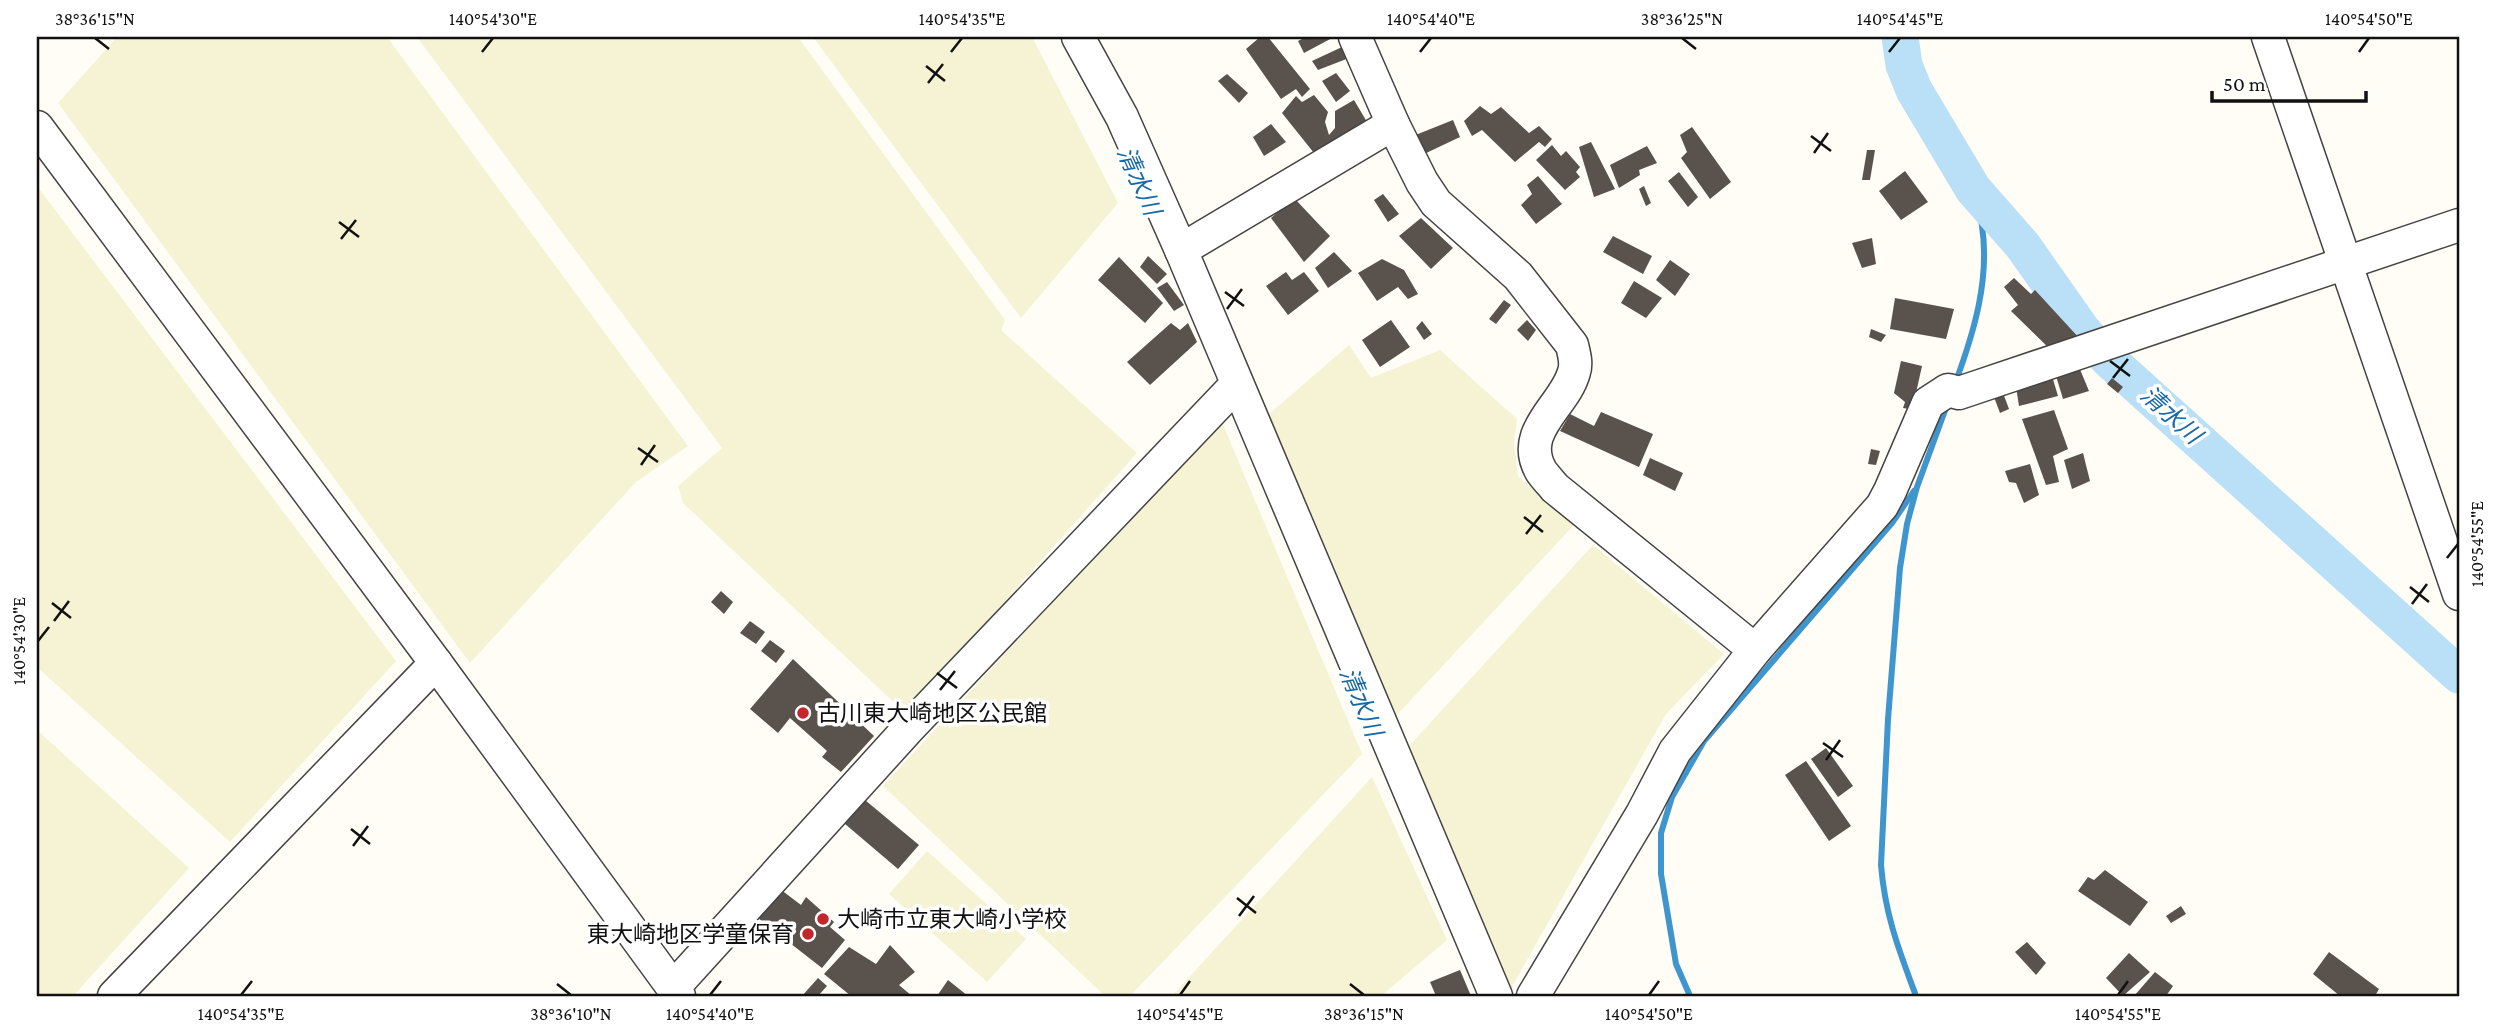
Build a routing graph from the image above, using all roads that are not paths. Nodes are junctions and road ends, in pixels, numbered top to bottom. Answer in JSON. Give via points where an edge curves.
{"nodes":[{"id":1,"x":1078,"y":37,"type":"edge"},
{"id":2,"x":1355,"y":37,"type":"edge"},
{"id":3,"x":2268,"y":37,"type":"edge"},
{"id":4,"x":1393,"y":124,"type":"junction"},
{"id":5,"x":37,"y":127,"type":"edge"},
{"id":6,"x":2459,"y":225,"type":"edge"},
{"id":7,"x":1181,"y":250,"type":"junction"},
{"id":8,"x":2345,"y":264,"type":"junction"},
{"id":9,"x":1237,"y":384,"type":"junction"},
{"id":10,"x":2459,"y":594,"type":"edge"},
{"id":11,"x":1755,"y":650,"type":"junction"},
{"id":12,"x":436,"y":663,"type":"junction"},
{"id":13,"x":676,"y":992,"type":"edge"},
{"id":14,"x":114,"y":996,"type":"edge"},
{"id":15,"x":1496,"y":996,"type":"edge"},
{"id":16,"x":1533,"y":996,"type":"edge"}],
"edges":[{"from":1,"to":7,"type":"street","via":[[1122,117]]},
{"from":2,"to":4,"type":"street"},
{"from":3,"to":8,"type":"street"},
{"from":4,"to":7,"type":"street"},
{"from":4,"to":11,"type":"street","via":[[1436,203],[1518,276],[1572,345],[1574,374],[1536,436],[1534,451],[1541,471],[1555,488]]},
{"from":5,"to":12,"type":"street"},
{"from":6,"to":8,"type":"street"},
{"from":7,"to":9,"type":"street"},
{"from":8,"to":10,"type":"street"},
{"from":8,"to":11,"type":"street","via":[[1928,403],[1881,506]]},
{"from":9,"to":13,"type":"street","via":[[908,729]]},
{"from":9,"to":15,"type":"street"},
{"from":11,"to":16,"type":"street","via":[[1675,751]]},
{"from":12,"to":13,"type":"street"},
{"from":12,"to":14,"type":"street"}]}
